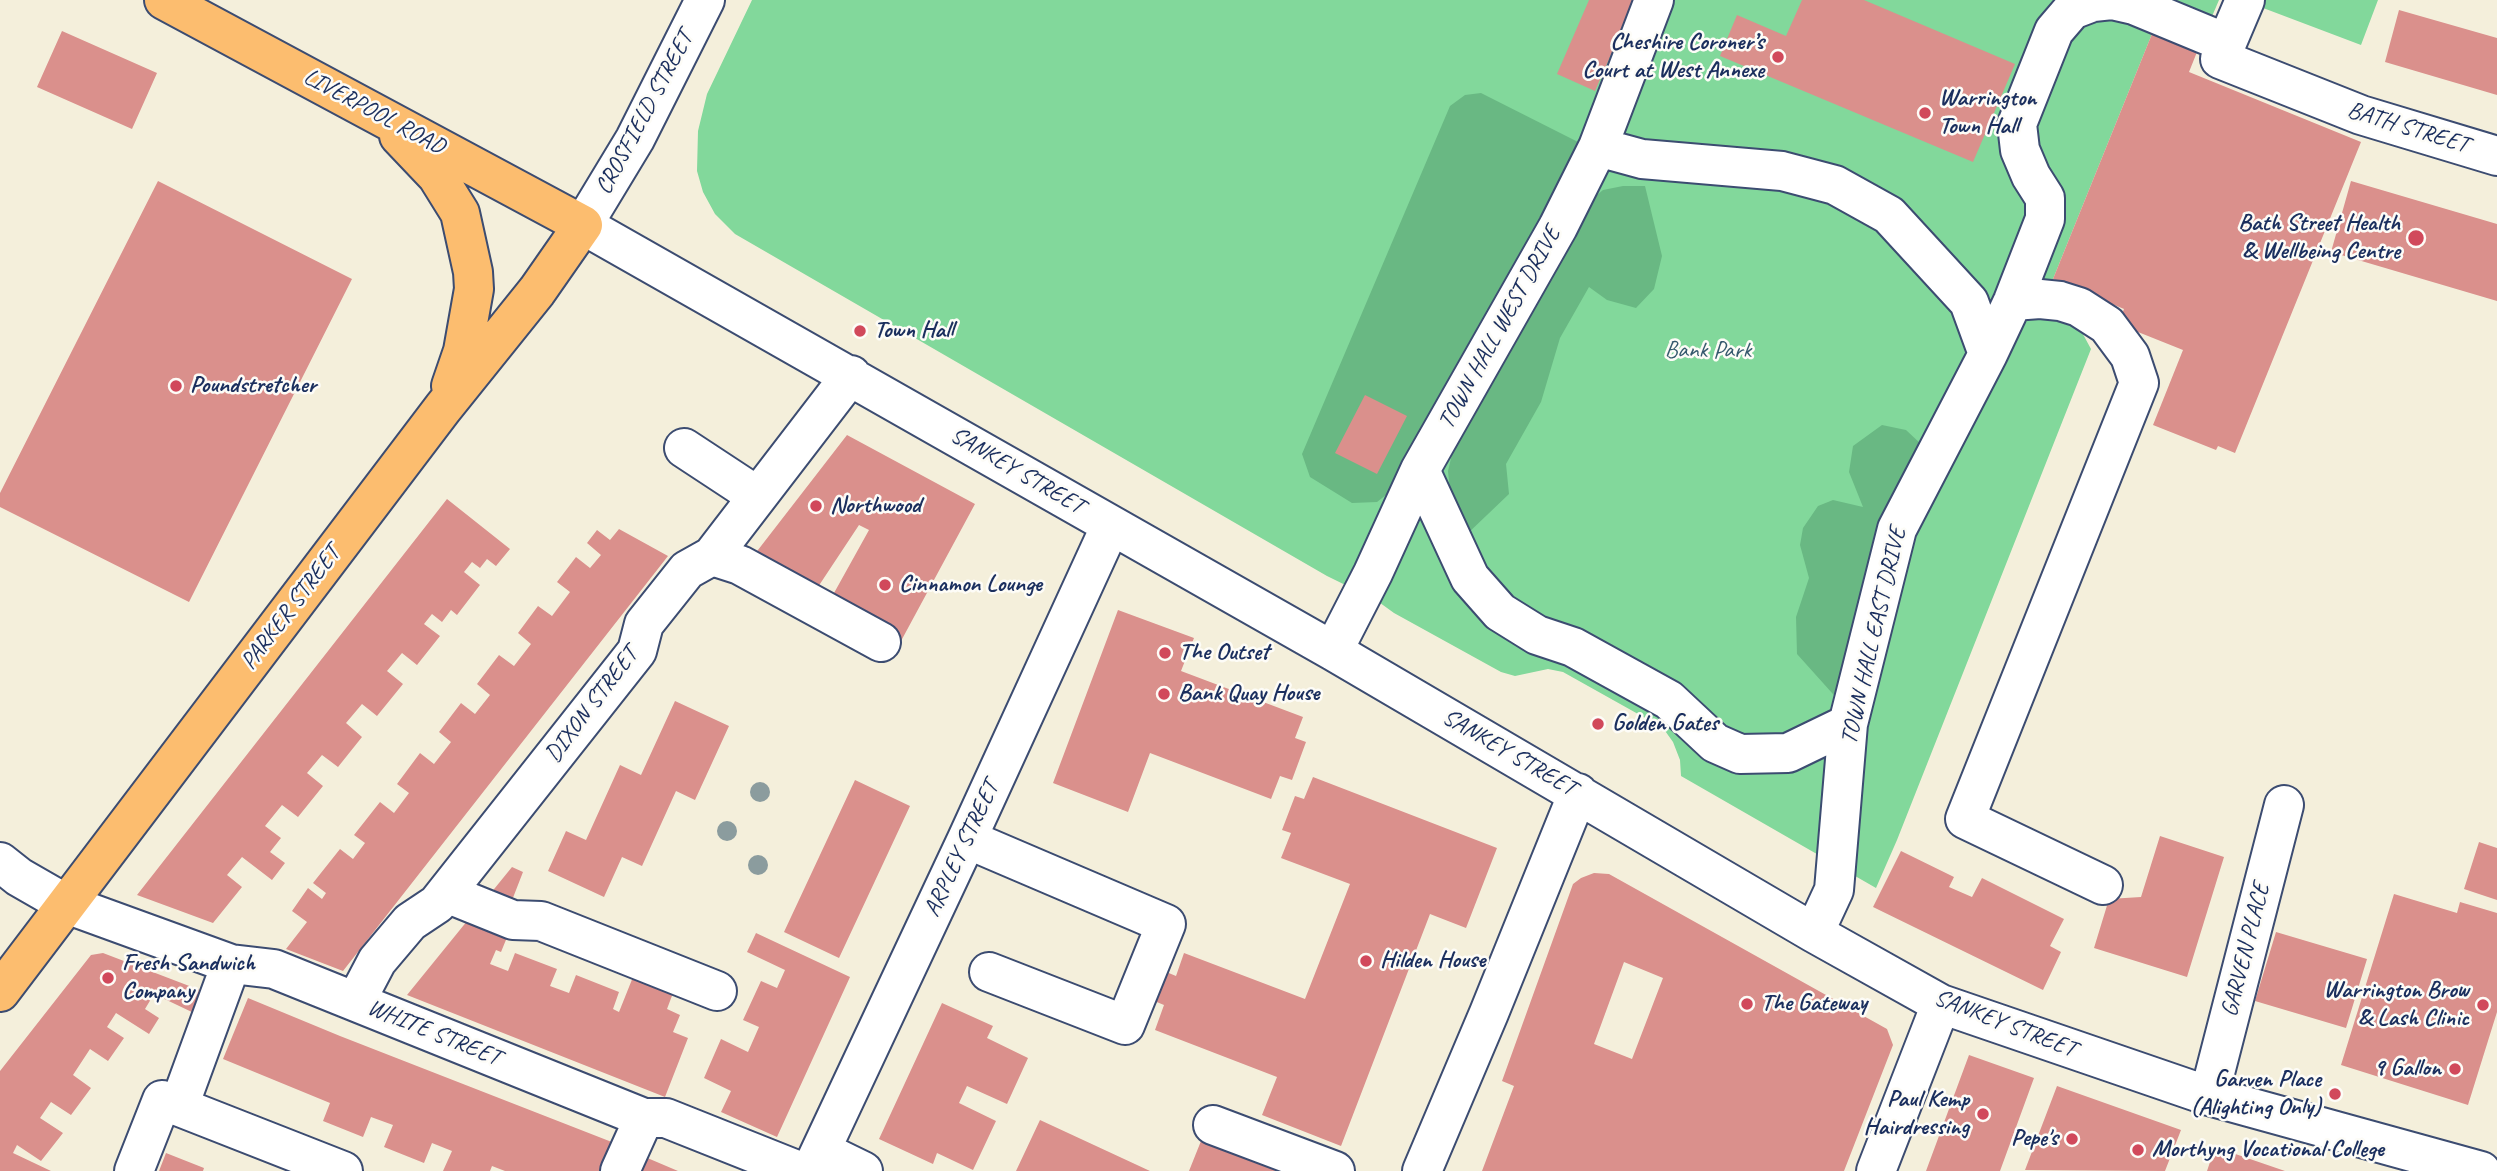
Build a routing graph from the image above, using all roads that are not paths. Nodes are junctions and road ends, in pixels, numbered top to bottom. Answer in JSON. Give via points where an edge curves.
{"nodes":[{"id":1,"x":164,"y":0,"type":"edge"},
{"id":2,"x":705,"y":0,"type":"edge"},
{"id":3,"x":1654,"y":0,"type":"edge"},
{"id":4,"x":2245,"y":0,"type":"edge"},
{"id":5,"x":2226,"y":43,"type":"junction"},
{"id":6,"x":357,"y":103,"type":"junction"},
{"id":7,"x":1598,"y":147,"type":"junction"},
{"id":8,"x":2497,"y":156,"type":"edge"},
{"id":9,"x":583,"y":225,"type":"junction"},
{"id":10,"x":2013,"y":301,"type":"junction"},
{"id":11,"x":1988,"y":354,"type":"junction"},
{"id":12,"x":851,"y":375,"type":"junction"},
{"id":13,"x":443,"y":408,"type":"junction"},
{"id":14,"x":684,"y":447,"type":"dead end"},
{"id":15,"x":1420,"y":470,"type":"junction"},
{"id":16,"x":758,"y":496,"type":"junction"},
{"id":17,"x":1111,"y":525,"type":"junction"},
{"id":18,"x":712,"y":556,"type":"junction"},
{"id":19,"x":881,"y":642,"type":"dead end"},
{"id":20,"x":1334,"y":651,"type":"junction"},
{"id":21,"x":1848,"y":724,"type":"junction"},
{"id":22,"x":1578,"y":793,"type":"junction"},
{"id":23,"x":2284,"y":805,"type":"dead end"},
{"id":24,"x":967,"y":839,"type":"junction"},
{"id":25,"x":0,"y":862,"type":"edge"},
{"id":26,"x":2103,"y":885,"type":"dead end"},
{"id":27,"x":446,"y":893,"type":"junction"},
{"id":28,"x":66,"y":904,"type":"junction"},
{"id":29,"x":1814,"y":933,"type":"junction"},
{"id":30,"x":231,"y":964,"type":"junction"},
{"id":31,"x":989,"y":972,"type":"dead end"},
{"id":32,"x":717,"y":991,"type":"dead end"},
{"id":33,"x":0,"y":992,"type":"edge"},
{"id":34,"x":356,"y":1001,"type":"junction"},
{"id":35,"x":1941,"y":1004,"type":"junction"},
{"id":36,"x":2208,"y":1096,"type":"junction"},
{"id":37,"x":179,"y":1106,"type":"junction"},
{"id":38,"x":644,"y":1118,"type":"junction"},
{"id":39,"x":1213,"y":1125,"type":"dead end"},
{"id":40,"x":810,"y":1164,"type":"edge"},
{"id":41,"x":1422,"y":1169,"type":"edge"},
{"id":42,"x":134,"y":1171,"type":"edge"},
{"id":43,"x":343,"y":1171,"type":"edge"},
{"id":44,"x":620,"y":1171,"type":"edge"},
{"id":45,"x":863,"y":1171,"type":"edge"},
{"id":46,"x":1335,"y":1171,"type":"edge"},
{"id":47,"x":1876,"y":1171,"type":"edge"},
{"id":48,"x":2481,"y":1171,"type":"edge"}],
"edges":[{"from":1,"to":6,"type":"highway","name":"LIVERPOOL ROAD"},
{"from":2,"to":9,"type":"street","name":"CROSFIELD STREET","via":[[635,139]]},
{"from":3,"to":7,"type":"street","name":"TOWN HALL WEST DRIVE"},
{"from":4,"to":5,"type":"street"},
{"from":5,"to":8,"type":"street","name":"BATH STREET","via":[[2220,59],[2282,84],[2325,84],[2361,115]]},
{"from":5,"to":10,"type":"street","name":"TOWN HALL EAST DRIVE","via":[[2112,0],[2072,10],[2054,31],[2017,124],[2020,150],[2045,198],[2045,219]]},
{"from":6,"to":9,"type":"highway","name":"LIVERPOOL ROAD"},
{"from":6,"to":13,"type":"highway","via":[[437,176],[460,213],[474,289],[463,351]]},
{"from":7,"to":11,"type":"street","via":[[1642,159],[1783,171],[1835,185],[1889,215],[1969,302]]},
{"from":7,"to":15,"type":"street","name":"TOWN HALL WEST DRIVE"},
{"from":9,"to":12,"type":"street","name":"SANKEY STREET"},
{"from":9,"to":13,"type":"highway","name":"PARKER STREET","via":[[537,291]]},
{"from":10,"to":11,"type":"street","name":"TOWN HALL EAST DRIVE"},
{"from":10,"to":26,"type":"street","via":[[2060,302],[2079,307],[2107,325],[2130,356],[2139,383],[1965,819]]},
{"from":11,"to":21,"type":"street","name":"TOWN HALL EAST DRIVE","via":[[1896,528]]},
{"from":12,"to":16,"type":"street","name":"DIXON STREET"},
{"from":12,"to":17,"type":"street","name":"SANKEY STREET"},
{"from":13,"to":28,"type":"highway","name":"PARKER STREET"},
{"from":14,"to":16,"type":"street"},
{"from":15,"to":20,"type":"street","name":"TOWN HALL WEST DRIVE"},
{"from":15,"to":21,"type":"street","via":[[1470,578],[1500,612],[1670,700],[1715,743],[1741,754],[1788,753]]},
{"from":16,"to":18,"type":"street","name":"DIXON STREET"},
{"from":17,"to":20,"type":"street","name":"SANKEY STREET"},
{"from":17,"to":24,"type":"street","name":"ARPLEY STREET"},
{"from":18,"to":19,"type":"street","via":[[740,565]]},
{"from":18,"to":27,"type":"street","name":"DIXON STREET","via":[[687,570],[669,592],[644,624],[637,651]]},
{"from":20,"to":22,"type":"street","name":"SANKEY STREET"},
{"from":21,"to":29,"type":"street","name":"TOWN HALL EAST DRIVE","via":[[1834,890]]},
{"from":22,"to":29,"type":"street","name":"SANKEY STREET"},
{"from":22,"to":41,"type":"street"},
{"from":23,"to":36,"type":"street","name":"GARVEN PLACE"},
{"from":24,"to":31,"type":"street","via":[[1166,924],[1125,1025]]},
{"from":24,"to":40,"type":"street","name":"ARPLEY STREET"},
{"from":25,"to":28,"type":"street","name":"WHITE STREET"},
{"from":27,"to":32,"type":"street","via":[[513,920],[541,921]]},
{"from":27,"to":34,"type":"street","name":"DIXON STREET","via":[[410,922],[377,961]]},
{"from":28,"to":30,"type":"street","name":"WHITE STREET"},
{"from":28,"to":33,"type":"highway","name":"PARKER STREET"},
{"from":29,"to":35,"type":"street","name":"SANKEY STREET"},
{"from":30,"to":34,"type":"street","name":"WHITE STREET","via":[[274,969]]},
{"from":30,"to":37,"type":"street"},
{"from":34,"to":38,"type":"street","name":"WHITE STREET"},
{"from":35,"to":36,"type":"street","name":"SANKEY STREET"},
{"from":35,"to":47,"type":"street"},
{"from":36,"to":48,"type":"street","name":"SANKEY STREET"},
{"from":37,"to":42,"type":"street","via":[[162,1100]]},
{"from":37,"to":43,"type":"street"},
{"from":38,"to":40,"type":"street","name":"WHITE STREET","via":[[666,1118]]},
{"from":38,"to":44,"type":"street"},
{"from":39,"to":46,"type":"street"},
{"from":40,"to":45,"type":"street","name":"WHITE STREET"}]}
